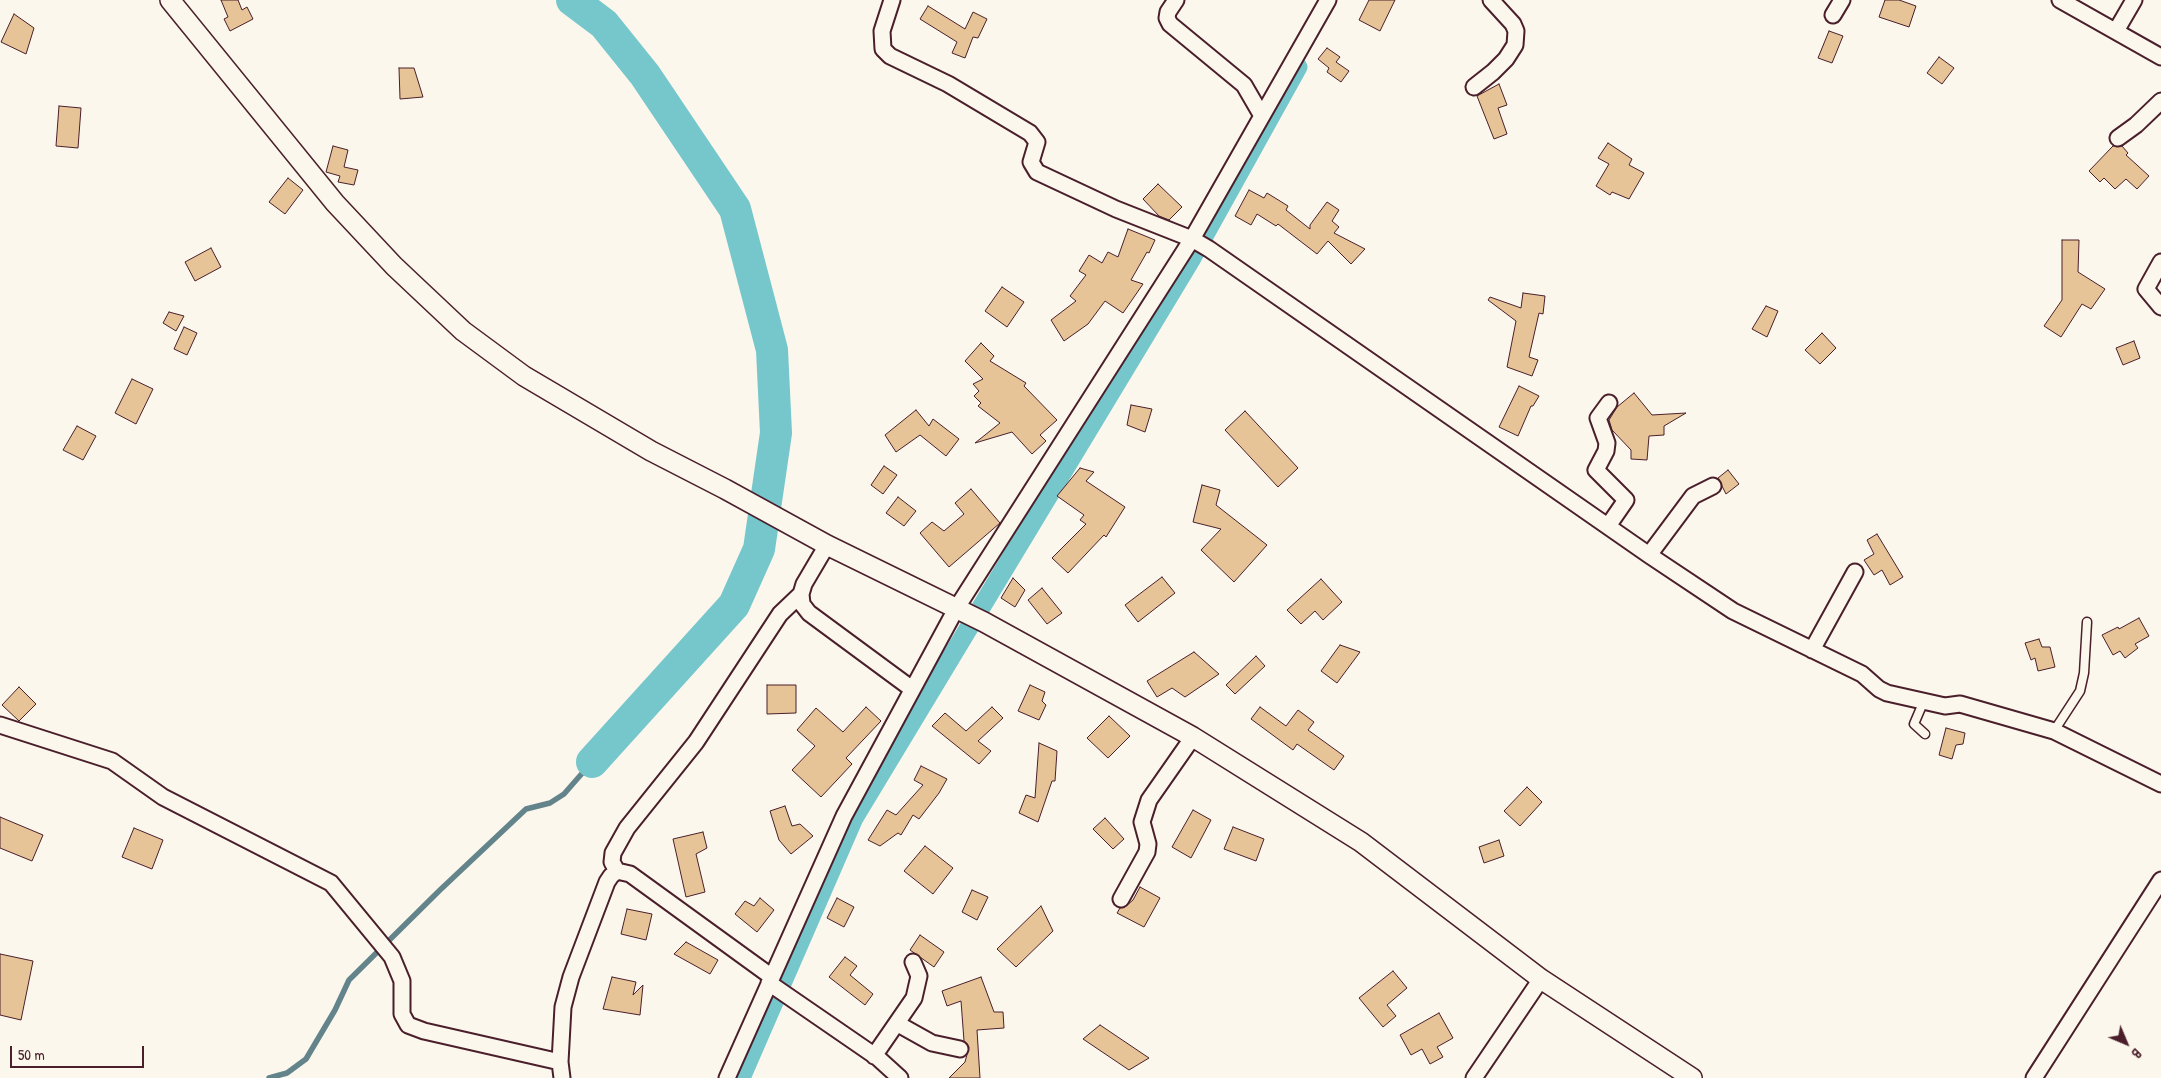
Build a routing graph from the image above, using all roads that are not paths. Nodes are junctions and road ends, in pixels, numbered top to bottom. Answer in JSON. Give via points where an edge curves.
{"nodes":[{"id":1,"x":170,"y":0,"type":"edge"},
{"id":2,"x":892,"y":0,"type":"edge"},
{"id":3,"x":1176,"y":0,"type":"edge"},
{"id":4,"x":1328,"y":0,"type":"edge"},
{"id":5,"x":1491,"y":0,"type":"edge"},
{"id":6,"x":1842,"y":0,"type":"edge"},
{"id":7,"x":2060,"y":0,"type":"edge"},
{"id":8,"x":2134,"y":0,"type":"edge"},
{"id":9,"x":1833,"y":15,"type":"dead end"},
{"id":10,"x":2116,"y":31,"type":"junction"},
{"id":11,"x":2161,"y":57,"type":"edge"},
{"id":12,"x":1474,"y":86,"type":"dead end"},
{"id":13,"x":2161,"y":101,"type":"edge"},
{"id":14,"x":1262,"y":116,"type":"junction"},
{"id":15,"x":2118,"y":138,"type":"dead end"},
{"id":16,"x":1192,"y":239,"type":"junction"},
{"id":17,"x":2160,"y":264,"type":"edge"},
{"id":18,"x":2161,"y":307,"type":"edge"},
{"id":19,"x":1609,"y":403,"type":"dead end"},
{"id":20,"x":1713,"y":486,"type":"dead end"},
{"id":21,"x":1608,"y":526,"type":"junction"},
{"id":22,"x":827,"y":545,"type":"junction"},
{"id":23,"x":1649,"y":555,"type":"junction"},
{"id":24,"x":1855,"y":572,"type":"dead end"},
{"id":25,"x":801,"y":594,"type":"junction"},
{"id":26,"x":958,"y":610,"type":"junction"},
{"id":27,"x":2087,"y":622,"type":"dead end"},
{"id":28,"x":1812,"y":650,"type":"junction"},
{"id":29,"x":912,"y":689,"type":"junction"},
{"id":30,"x":1923,"y":703,"type":"junction"},
{"id":31,"x":0,"y":725,"type":"edge"},
{"id":32,"x":2054,"y":731,"type":"junction"},
{"id":33,"x":1925,"y":734,"type":"dead end"},
{"id":34,"x":1193,"y":737,"type":"junction"},
{"id":35,"x":2161,"y":784,"type":"edge"},
{"id":36,"x":617,"y":871,"type":"junction"},
{"id":37,"x":2161,"y":880,"type":"edge"},
{"id":38,"x":1120,"y":899,"type":"dead end"},
{"id":39,"x":913,"y":962,"type":"dead end"},
{"id":40,"x":1541,"y":979,"type":"junction"},
{"id":41,"x":771,"y":980,"type":"junction"},
{"id":42,"x":898,"y":1024,"type":"junction"},
{"id":43,"x":960,"y":1049,"type":"dead end"},
{"id":44,"x":874,"y":1056,"type":"junction"},
{"id":45,"x":560,"y":1062,"type":"junction"},
{"id":46,"x":562,"y":1078,"type":"edge"},
{"id":47,"x":727,"y":1078,"type":"edge"},
{"id":48,"x":900,"y":1078,"type":"edge"},
{"id":49,"x":1474,"y":1078,"type":"edge"},
{"id":50,"x":1692,"y":1078,"type":"edge"},
{"id":51,"x":2034,"y":1078,"type":"edge"}],
"edges":[{"from":1,"to":22,"type":"street","via":[[335,203],[394,266],[463,331],[524,376],[651,451]]},
{"from":2,"to":16,"type":"street","via":[[881,41],[890,56],[956,88],[1030,133],[1037,142],[1031,162],[1037,172],[1116,209]]},
{"from":3,"to":14,"type":"street","via":[[1168,12],[1170,24],[1244,85]]},
{"from":4,"to":14,"type":"street"},
{"from":5,"to":12,"type":"street","via":[[1514,24],[1515,45],[1500,66]]},
{"from":6,"to":9,"type":"street"},
{"from":7,"to":10,"type":"street"},
{"from":8,"to":10,"type":"street"},
{"from":10,"to":11,"type":"street"},
{"from":13,"to":15,"type":"street"},
{"from":14,"to":16,"type":"street"},
{"from":16,"to":21,"type":"street"},
{"from":16,"to":26,"type":"street"},
{"from":17,"to":18,"type":"street","via":[[2146,289]]},
{"from":19,"to":21,"type":"street","via":[[1598,418],[1607,443],[1596,470],[1626,500]]},
{"from":20,"to":23,"type":"street","via":[[1693,496]]},
{"from":21,"to":23,"type":"street"},
{"from":22,"to":25,"type":"street"},
{"from":22,"to":26,"type":"street"},
{"from":23,"to":28,"type":"street","via":[[1733,611]]},
{"from":24,"to":28,"type":"street"},
{"from":25,"to":29,"type":"street","via":[[802,604],[809,613]]},
{"from":25,"to":36,"type":"street","via":[[780,614],[696,742],[627,828],[613,853],[612,862]]},
{"from":26,"to":29,"type":"street"},
{"from":26,"to":34,"type":"street"},
{"from":27,"to":32,"type":"lane","via":[[2080,691]]},
{"from":28,"to":30,"type":"street","via":[[1862,674],[1879,689]]},
{"from":29,"to":41,"type":"street","via":[[844,816]]},
{"from":30,"to":32,"type":"street","via":[[1960,704]]},
{"from":30,"to":33,"type":"lane","via":[[1914,724]]},
{"from":31,"to":45,"type":"street","via":[[112,761],[163,798],[331,883],[392,957],[402,981],[402,1014],[408,1025]]},
{"from":32,"to":35,"type":"street"},
{"from":34,"to":38,"type":"street","via":[[1149,800],[1142,822],[1147,852]]},
{"from":34,"to":40,"type":"street","via":[[1361,842]]},
{"from":36,"to":41,"type":"street","via":[[630,874]]},
{"from":36,"to":45,"type":"street","via":[[607,882],[571,977],[563,1006]]},
{"from":37,"to":51,"type":"street"},
{"from":39,"to":42,"type":"street","via":[[919,985]]},
{"from":40,"to":49,"type":"street"},
{"from":40,"to":50,"type":"street"},
{"from":41,"to":44,"type":"street","via":[[789,997]]},
{"from":41,"to":47,"type":"street"},
{"from":42,"to":43,"type":"street","via":[[932,1043]]},
{"from":42,"to":44,"type":"street"},
{"from":44,"to":48,"type":"street"},
{"from":45,"to":46,"type":"street"}]}
